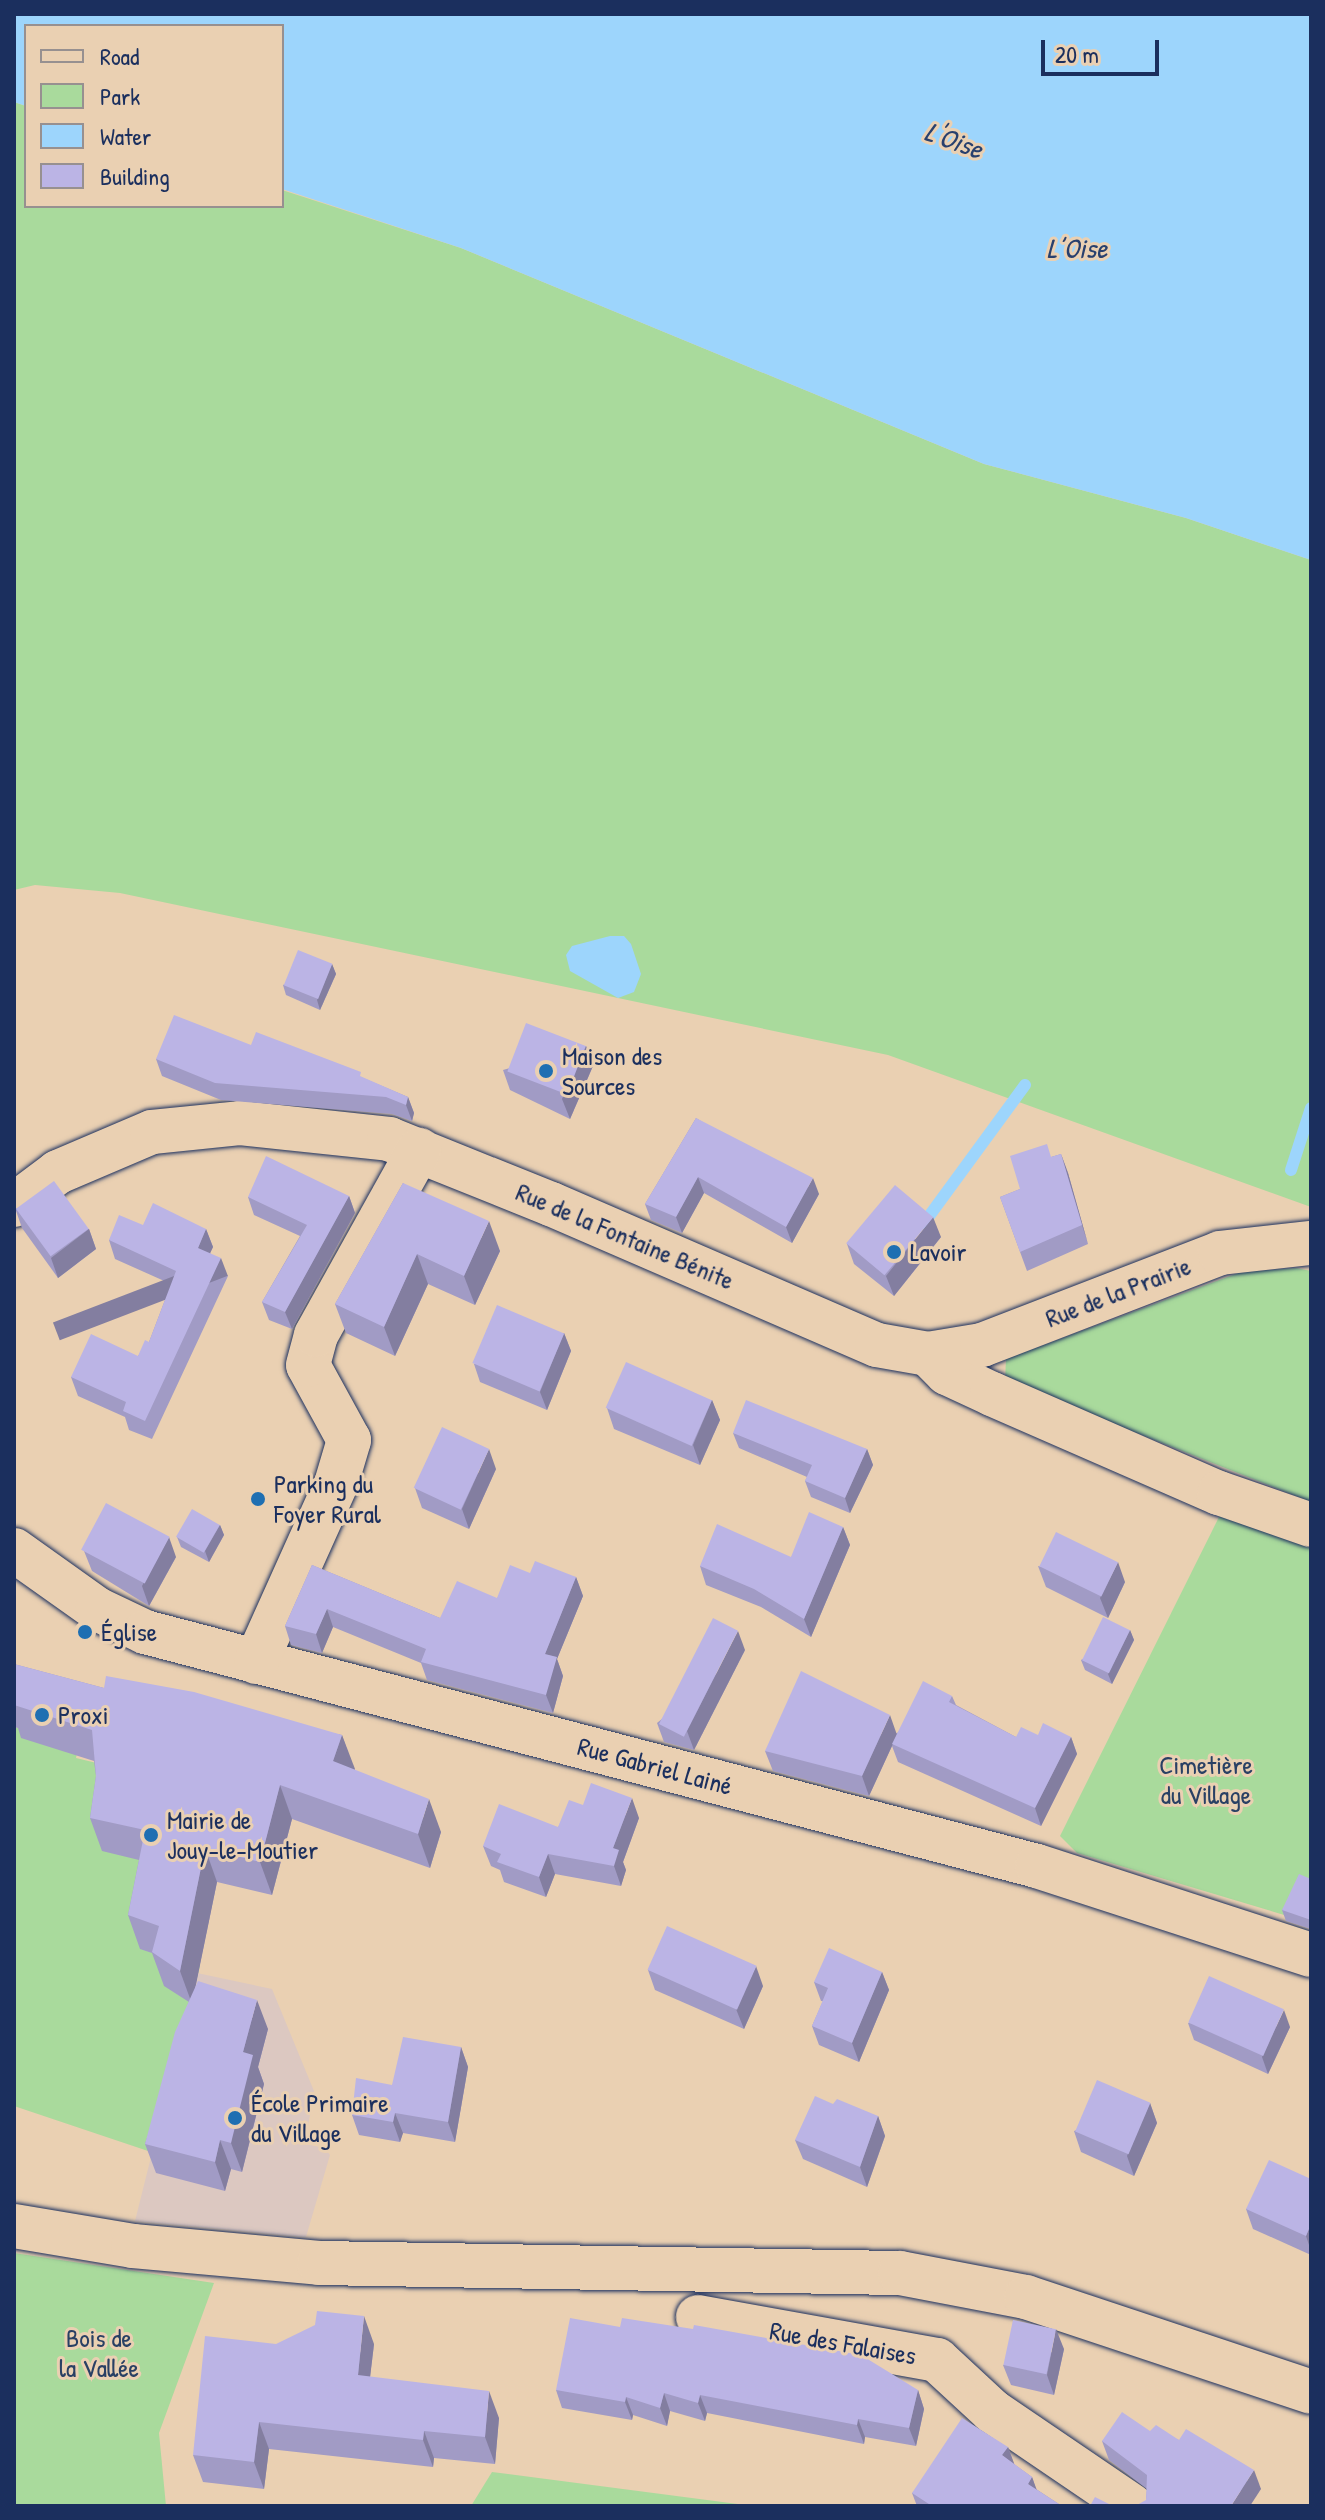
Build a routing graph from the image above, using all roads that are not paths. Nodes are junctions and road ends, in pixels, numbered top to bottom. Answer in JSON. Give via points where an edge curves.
{"nodes":[{"id":1,"x":419,"y":1150,"type":"junction"},
{"id":2,"x":14,"y":1205,"type":"edge"},
{"id":3,"x":1311,"y":1243,"type":"edge"},
{"id":4,"x":928,"y":1354,"type":"junction"},
{"id":5,"x":1311,"y":1525,"type":"edge"},
{"id":6,"x":14,"y":1550,"type":"edge"},
{"id":7,"x":256,"y":1662,"type":"junction"},
{"id":8,"x":1311,"y":1955,"type":"edge"},
{"id":9,"x":14,"y":2226,"type":"edge"},
{"id":10,"x":698,"y":2317,"type":"dead end"},
{"id":11,"x":1311,"y":2392,"type":"edge"},
{"id":12,"x":1132,"y":2506,"type":"edge"}],
"edges":[{"from":1,"to":2,"type":"street","name":"Rue de la Fontaine Bénite","via":[[389,1139],[240,1123],[152,1132],[58,1172]]},
{"from":1,"to":4,"type":"street","name":"Rue de la Fontaine Bénite","via":[[877,1345]]},
{"from":1,"to":7,"type":"street","via":[[316,1335],[308,1365],[349,1440],[336,1484]]},
{"from":3,"to":4,"type":"street","name":"Rue de la Prairie","via":[[1220,1253],[982,1345]]},
{"from":4,"to":5,"type":"street","name":"Rue de la Fontaine Bénite","via":[[958,1378],[1219,1493]]},
{"from":6,"to":7,"type":"street","name":"Rue Gabriel Lainé","via":[[97,1609],[145,1632]]},
{"from":7,"to":8,"type":"street","name":"Rue Gabriel Lainé","via":[[1037,1866]]},
{"from":9,"to":11,"type":"street","via":[[133,2246],[319,2263],[848,2270],[945,2279],[1026,2297]]},
{"from":10,"to":12,"type":"street","name":"Rue des Falaises","via":[[937,2360],[992,2411]]}]}
